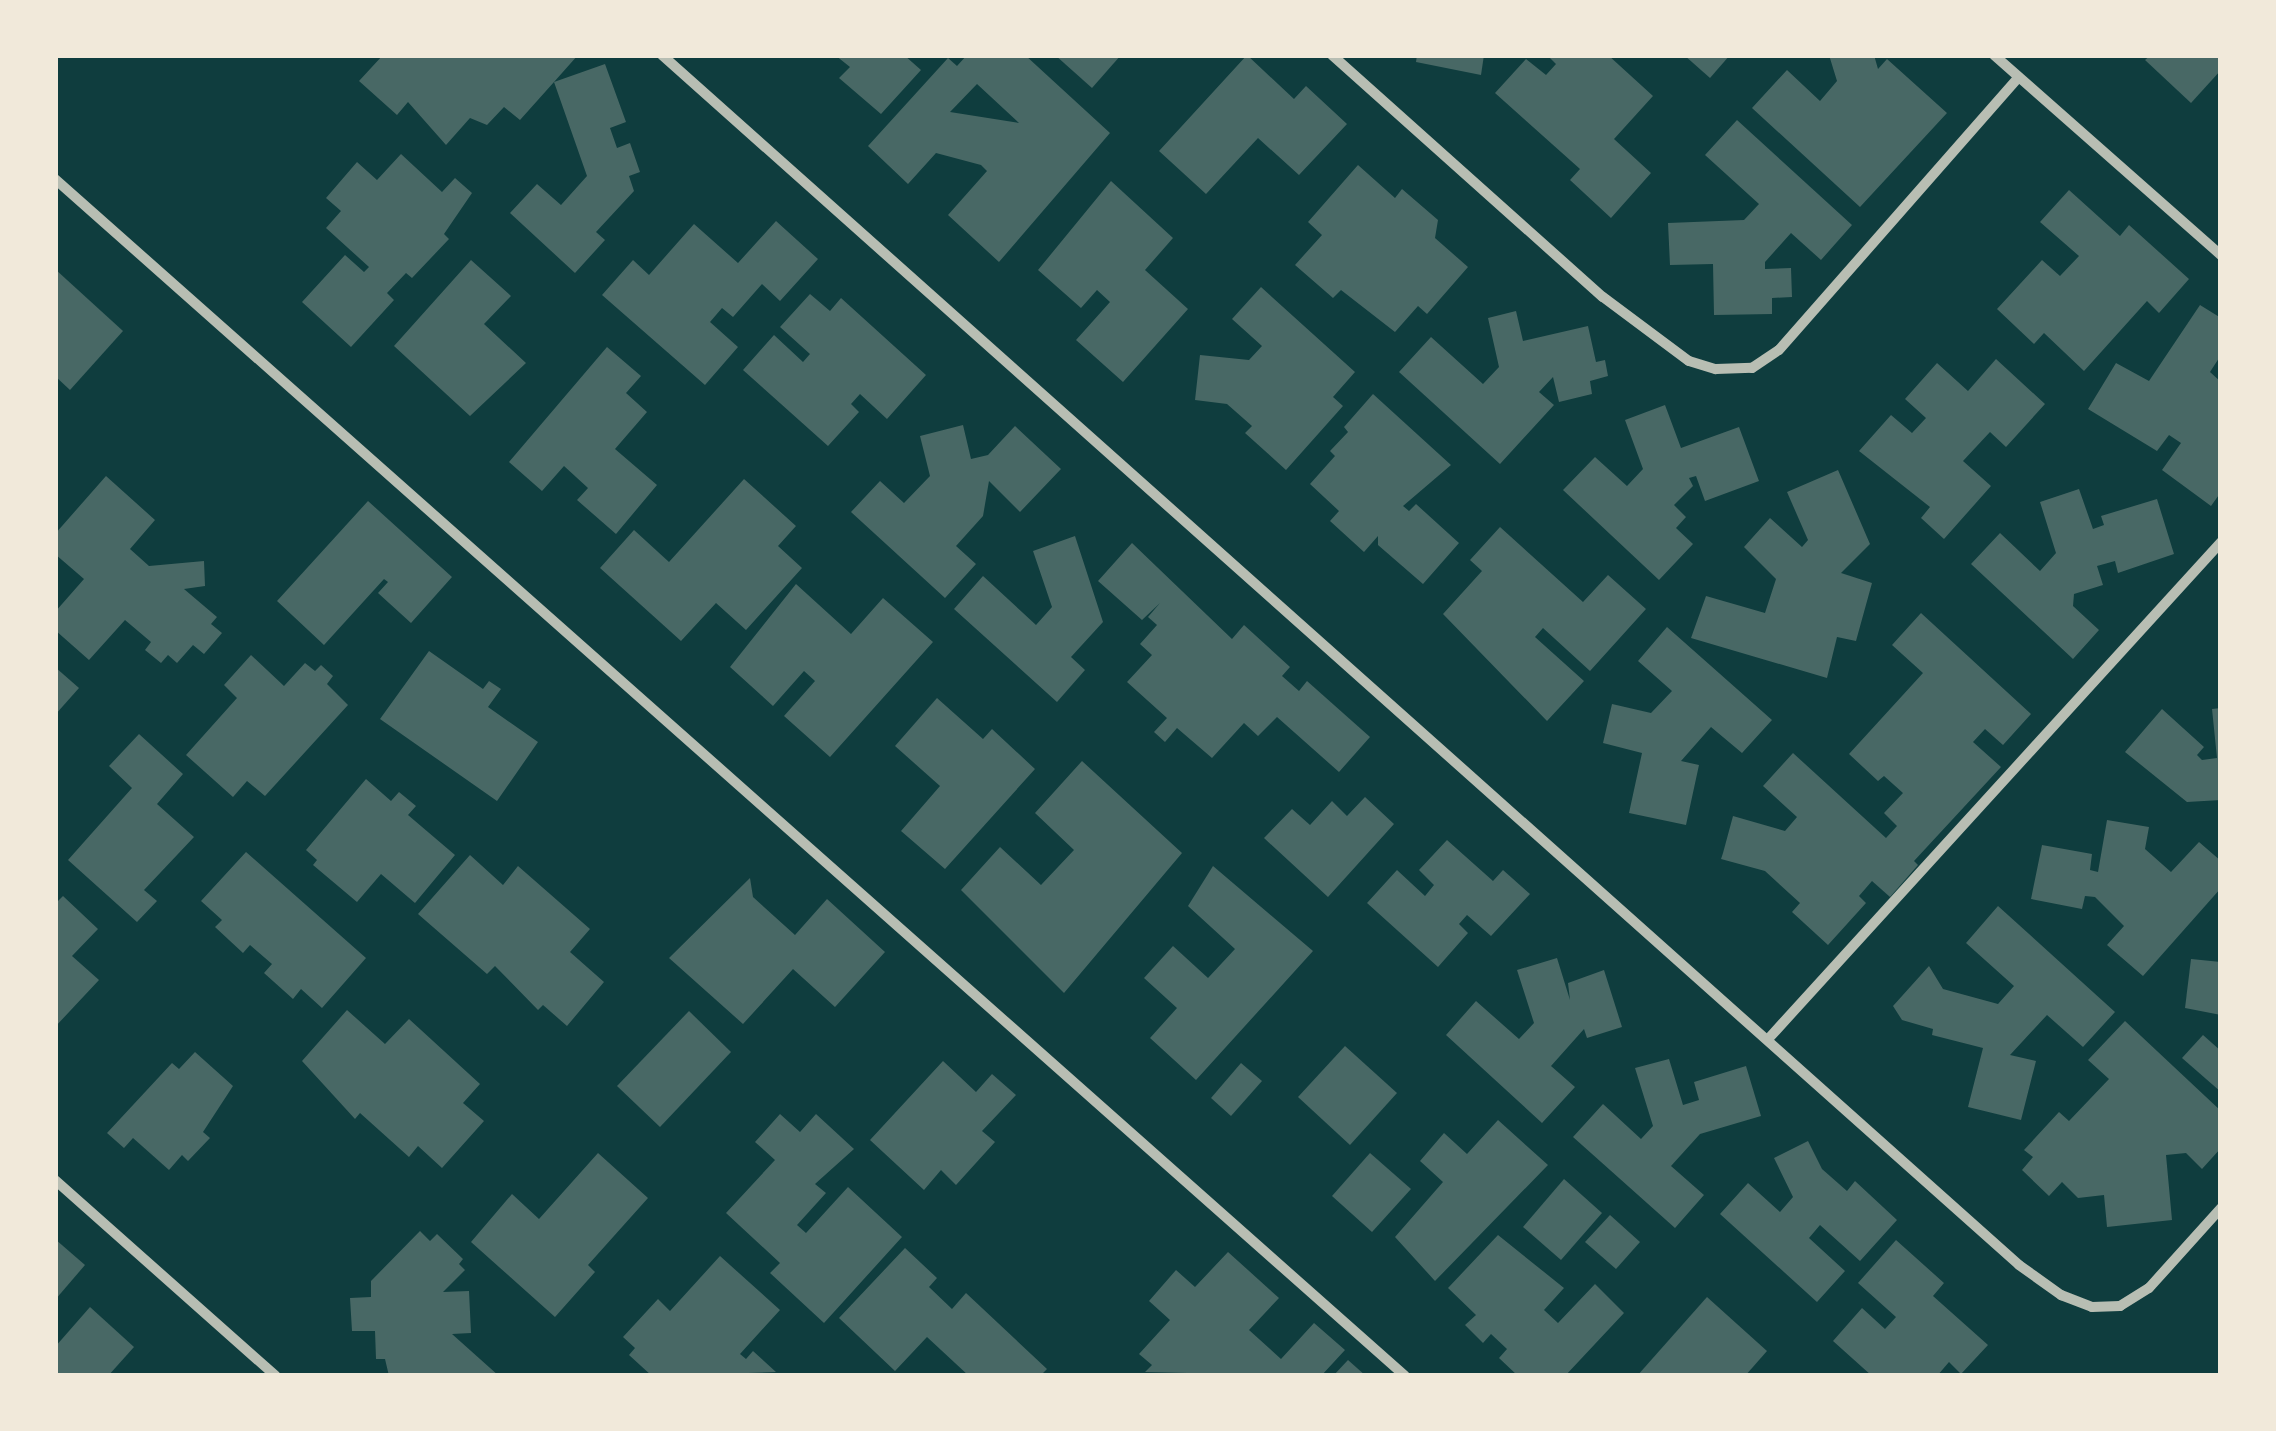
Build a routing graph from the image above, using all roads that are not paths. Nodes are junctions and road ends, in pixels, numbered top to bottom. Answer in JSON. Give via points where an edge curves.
{"nodes":[{"id":1,"x":662,"y":55,"type":"edge"},
{"id":2,"x":1332,"y":55,"type":"edge"},
{"id":3,"x":1994,"y":55,"type":"edge"},
{"id":4,"x":2019,"y":77,"type":"junction"},
{"id":5,"x":55,"y":179,"type":"edge"},
{"id":6,"x":2221,"y":256,"type":"edge"},
{"id":7,"x":2221,"y":542,"type":"edge"},
{"id":8,"x":1770,"y":1037,"type":"junction"},
{"id":9,"x":55,"y":1180,"type":"edge"},
{"id":10,"x":2221,"y":1208,"type":"edge"},
{"id":11,"x":276,"y":1376,"type":"edge"},
{"id":12,"x":1406,"y":1376,"type":"edge"}],
"edges":[{"from":1,"to":8,"type":"street"},
{"from":2,"to":4,"type":"street","via":[[1603,297],[1689,361],[1716,369],[1752,368],[1779,350]]},
{"from":3,"to":4,"type":"street"},
{"from":4,"to":6,"type":"street"},
{"from":5,"to":12,"type":"street"},
{"from":7,"to":8,"type":"street"},
{"from":8,"to":10,"type":"street","via":[[2018,1265],[2061,1295],[2092,1306],[2120,1306],[2150,1288]]},
{"from":9,"to":11,"type":"street"}]}
